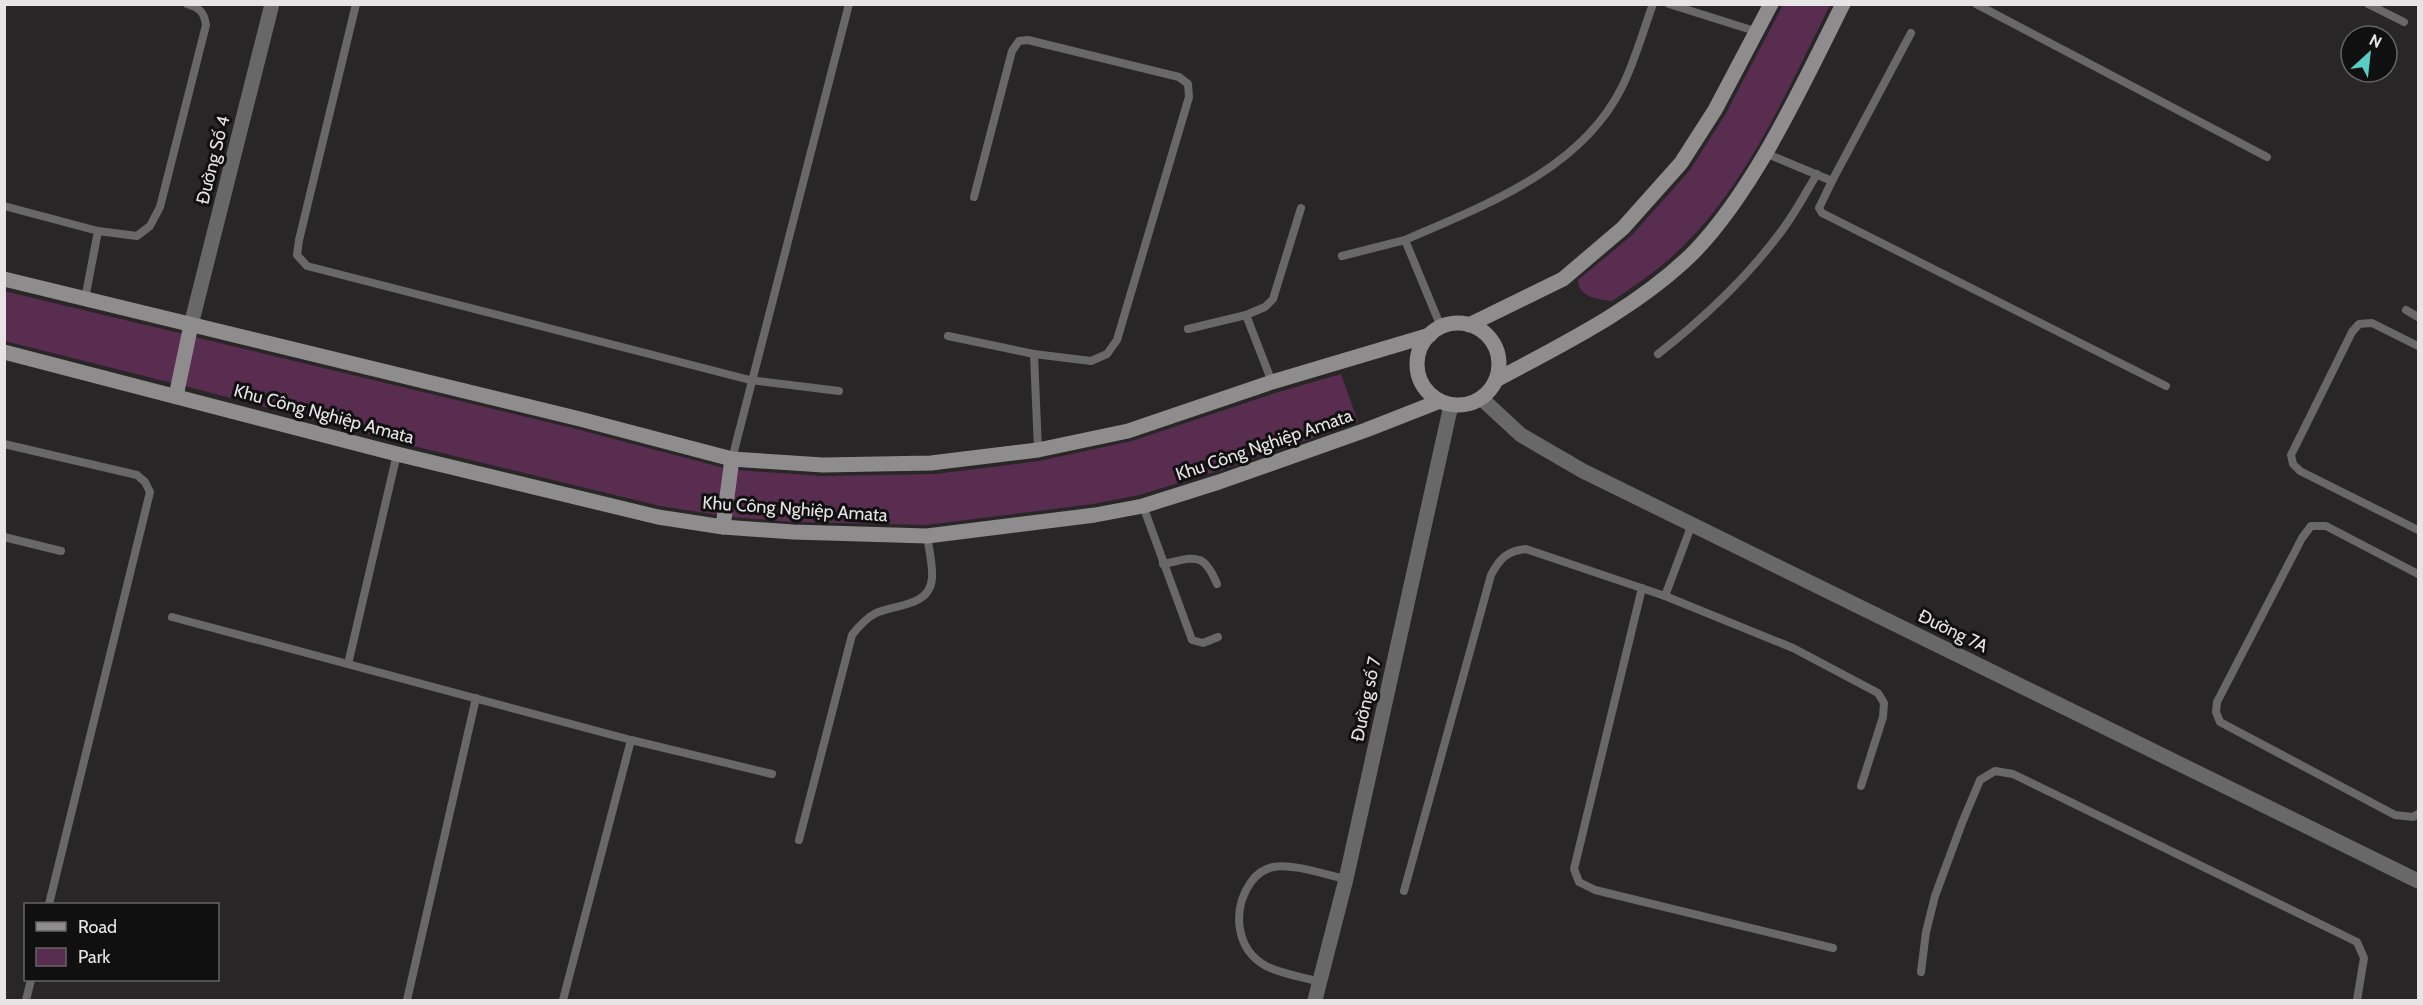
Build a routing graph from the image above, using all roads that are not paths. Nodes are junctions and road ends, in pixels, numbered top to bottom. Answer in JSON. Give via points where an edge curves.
{"nodes":[{"id":1,"x":187,"y":4,"type":"edge"},
{"id":2,"x":272,"y":4,"type":"edge"},
{"id":3,"x":356,"y":4,"type":"edge"},
{"id":4,"x":849,"y":4,"type":"edge"},
{"id":5,"x":1653,"y":4,"type":"edge"},
{"id":6,"x":1669,"y":4,"type":"edge"},
{"id":7,"x":1771,"y":4,"type":"edge"},
{"id":8,"x":1843,"y":4,"type":"edge"},
{"id":9,"x":1976,"y":4,"type":"edge"},
{"id":10,"x":2368,"y":4,"type":"edge"},
{"id":11,"x":2404,"y":22,"type":"dead end"},
{"id":12,"x":1758,"y":32,"type":"junction"},
{"id":13,"x":1911,"y":33,"type":"dead end"},
{"id":14,"x":1765,"y":153,"type":"junction"},
{"id":15,"x":2267,"y":157,"type":"dead end"},
{"id":16,"x":1817,"y":174,"type":"junction"},
{"id":17,"x":1832,"y":181,"type":"junction"},
{"id":18,"x":974,"y":197,"type":"dead end"},
{"id":19,"x":4,"y":206,"type":"edge"},
{"id":20,"x":1300,"y":208,"type":"dead end"},
{"id":21,"x":98,"y":231,"type":"junction"},
{"id":22,"x":1405,"y":240,"type":"junction"},
{"id":23,"x":1342,"y":256,"type":"dead end"},
{"id":24,"x":4,"y":279,"type":"edge"},
{"id":25,"x":85,"y":299,"type":"junction"},
{"id":26,"x":2406,"y":310,"type":"dead end"},
{"id":27,"x":1246,"y":315,"type":"junction"},
{"id":28,"x":2418,"y":317,"type":"edge"},
{"id":29,"x":191,"y":325,"type":"junction"},
{"id":30,"x":1469,"y":325,"type":"junction"},
{"id":31,"x":1188,"y":329,"type":"dead end"},
{"id":32,"x":1435,"y":331,"type":"junction"},
{"id":33,"x":948,"y":336,"type":"dead end"},
{"id":34,"x":2418,"y":346,"type":"edge"},
{"id":35,"x":4,"y":352,"type":"edge"},
{"id":36,"x":1034,"y":354,"type":"junction"},
{"id":37,"x":1658,"y":354,"type":"dead end"},
{"id":38,"x":750,"y":380,"type":"junction"},
{"id":39,"x":1497,"y":380,"type":"junction"},
{"id":40,"x":1272,"y":382,"type":"junction"},
{"id":41,"x":2166,"y":386,"type":"dead end"},
{"id":42,"x":839,"y":391,"type":"dead end"},
{"id":43,"x":176,"y":396,"type":"junction"},
{"id":44,"x":1482,"y":399,"type":"junction"},
{"id":45,"x":1446,"y":403,"type":"junction"},
{"id":46,"x":4,"y":444,"type":"edge"},
{"id":47,"x":1038,"y":450,"type":"junction"},
{"id":48,"x":397,"y":454,"type":"junction"},
{"id":49,"x":732,"y":459,"type":"junction"},
{"id":50,"x":1143,"y":506,"type":"junction"},
{"id":51,"x":1692,"y":524,"type":"junction"},
{"id":52,"x":723,"y":527,"type":"junction"},
{"id":53,"x":2418,"y":530,"type":"edge"},
{"id":54,"x":927,"y":536,"type":"junction"},
{"id":55,"x":4,"y":537,"type":"edge"},
{"id":56,"x":61,"y":551,"type":"dead end"},
{"id":57,"x":1163,"y":564,"type":"junction"},
{"id":58,"x":2418,"y":574,"type":"edge"},
{"id":59,"x":1217,"y":584,"type":"dead end"},
{"id":60,"x":1642,"y":588,"type":"junction"},
{"id":61,"x":1665,"y":596,"type":"junction"},
{"id":62,"x":172,"y":617,"type":"dead end"},
{"id":63,"x":1218,"y":637,"type":"dead end"},
{"id":64,"x":348,"y":664,"type":"junction"},
{"id":65,"x":476,"y":698,"type":"junction"},
{"id":66,"x":631,"y":740,"type":"junction"},
{"id":67,"x":772,"y":774,"type":"dead end"},
{"id":68,"x":1861,"y":786,"type":"dead end"},
{"id":69,"x":2418,"y":814,"type":"edge"},
{"id":70,"x":799,"y":840,"type":"dead end"},
{"id":71,"x":1346,"y":879,"type":"junction"},
{"id":72,"x":2418,"y":881,"type":"edge"},
{"id":73,"x":1404,"y":891,"type":"dead end"},
{"id":74,"x":49,"y":903,"type":"edge"},
{"id":75,"x":1833,"y":948,"type":"dead end"},
{"id":76,"x":1921,"y":972,"type":"dead end"},
{"id":77,"x":31,"y":981,"type":"edge"},
{"id":78,"x":1320,"y":982,"type":"junction"},
{"id":79,"x":26,"y":1000,"type":"edge"},
{"id":80,"x":407,"y":1000,"type":"edge"},
{"id":81,"x":563,"y":1000,"type":"edge"},
{"id":82,"x":1315,"y":1000,"type":"edge"},
{"id":83,"x":2357,"y":1000,"type":"edge"}],
"edges":[{"from":1,"to":21,"type":"lane","via":[[204,14],[206,25],[160,207],[150,226],[137,236]]},
{"from":2,"to":29,"type":"street","name":"Đường Số 4"},
{"from":3,"to":38,"type":"lane","via":[[299,240],[297,255],[307,266]]},
{"from":4,"to":38,"type":"lane"},
{"from":5,"to":22,"type":"lane","via":[[1623,86],[1607,113],[1581,141],[1555,165],[1526,182],[1476,210]]},
{"from":6,"to":12,"type":"lane"},
{"from":7,"to":12,"type":"street"},
{"from":8,"to":14,"type":"street"},
{"from":9,"to":15,"type":"lane"},
{"from":10,"to":11,"type":"lane"},
{"from":12,"to":30,"type":"street","via":[[1681,163],[1623,228],[1563,279]]},
{"from":13,"to":17,"type":"lane"},
{"from":14,"to":16,"type":"lane"},
{"from":14,"to":39,"type":"street","via":[[1729,209],[1692,254],[1594,327]]},
{"from":16,"to":17,"type":"lane"},
{"from":16,"to":37,"type":"lane","via":[[1782,231],[1739,283],[1703,319]]},
{"from":17,"to":41,"type":"lane","via":[[1820,203],[1822,213]]},
{"from":18,"to":36,"type":"lane","via":[[1012,51],[1019,41],[1179,77],[1188,84],[1189,97],[1117,340],[1107,354],[1091,361]]},
{"from":19,"to":21,"type":"lane"},
{"from":20,"to":27,"type":"lane","via":[[1273,299]]},
{"from":21,"to":25,"type":"lane"},
{"from":22,"to":23,"type":"lane"},
{"from":22,"to":32,"type":"lane"},
{"from":24,"to":25,"type":"street"},
{"from":25,"to":29,"type":"street"},
{"from":26,"to":28,"type":"lane"},
{"from":27,"to":31,"type":"lane"},
{"from":27,"to":40,"type":"lane"},
{"from":29,"to":43,"type":"street"},
{"from":29,"to":49,"type":"street","via":[[580,418]]},
{"from":30,"to":32,"type":"street","via":[[1455,323]]},
{"from":30,"to":39,"type":"street","via":[[1487,335],[1497,350]]},
{"from":32,"to":40,"type":"street"},
{"from":32,"to":45,"type":"street","via":[[1420,349],[1417,369],[1428,393]]},
{"from":33,"to":36,"type":"lane"},
{"from":34,"to":53,"type":"lane","via":[[2372,323],[2359,324],[2291,455],[2300,471]]},
{"from":35,"to":43,"type":"street","name":"Khu Công Nghiệp Amata"},
{"from":36,"to":47,"type":"lane"},
{"from":38,"to":42,"type":"lane"},
{"from":38,"to":49,"type":"lane"},
{"from":39,"to":44,"type":"street"},
{"from":40,"to":47,"type":"street","via":[[1128,431]]},
{"from":43,"to":48,"type":"street","name":"Khu Công Nghiệp Amata"},
{"from":44,"to":45,"type":"street","via":[[1468,404]]},
{"from":44,"to":51,"type":"street","name":"Đường 7A","via":[[1521,435],[1583,471]]},
{"from":45,"to":50,"type":"street","name":"Khu Công Nghiệp Amata"},
{"from":45,"to":71,"type":"street","name":"Đường số 7"},
{"from":46,"to":74,"type":"lane","via":[[137,475],[150,492]]},
{"from":47,"to":49,"type":"street","via":[[931,463],[823,465]]},
{"from":48,"to":52,"type":"street","name":"Khu Công Nghiệp Amata","via":[[658,517]]},
{"from":48,"to":64,"type":"lane"},
{"from":49,"to":52,"type":"street"},
{"from":50,"to":54,"type":"street","name":"Khu Công Nghiệp Amata"},
{"from":50,"to":57,"type":"lane"},
{"from":51,"to":61,"type":"lane"},
{"from":51,"to":72,"type":"street","name":"Đường 7A"},
{"from":52,"to":54,"type":"street","name":"Khu Công Nghiệp Amata"},
{"from":54,"to":70,"type":"lane","via":[[932,578],[928,592],[916,601],[877,613],[861,623],[852,635]]},
{"from":55,"to":56,"type":"lane"},
{"from":57,"to":59,"type":"lane","via":[[1192,558],[1202,560],[1210,567]]},
{"from":57,"to":63,"type":"lane","via":[[1192,640],[1203,643]]},
{"from":58,"to":69,"type":"lane","via":[[2326,526],[2311,526],[2217,702],[2216,712],[2220,722],[2395,815]]},
{"from":60,"to":61,"type":"lane"},
{"from":60,"to":73,"type":"lane","via":[[1526,549],[1511,551],[1499,560],[1491,575]]},
{"from":60,"to":75,"type":"lane","via":[[1574,869],[1579,882],[1596,890]]},
{"from":61,"to":68,"type":"lane","via":[[1793,648],[1878,693],[1884,703],[1883,717]]},
{"from":62,"to":64,"type":"lane"},
{"from":64,"to":65,"type":"lane"},
{"from":65,"to":66,"type":"lane"},
{"from":65,"to":80,"type":"lane"},
{"from":66,"to":67,"type":"lane"},
{"from":66,"to":81,"type":"lane"},
{"from":71,"to":78,"type":"street","name":"Đường số 7"},
{"from":71,"to":78,"type":"lane","via":[[1273,867],[1257,874],[1243,894],[1239,933],[1249,951],[1266,966]]},
{"from":76,"to":83,"type":"lane","via":[[1935,896],[1980,780],[1995,771],[2013,774],[2357,942],[2364,958]]},
{"from":77,"to":79,"type":"lane"},
{"from":78,"to":82,"type":"street","name":"Đường số 7"}]}
